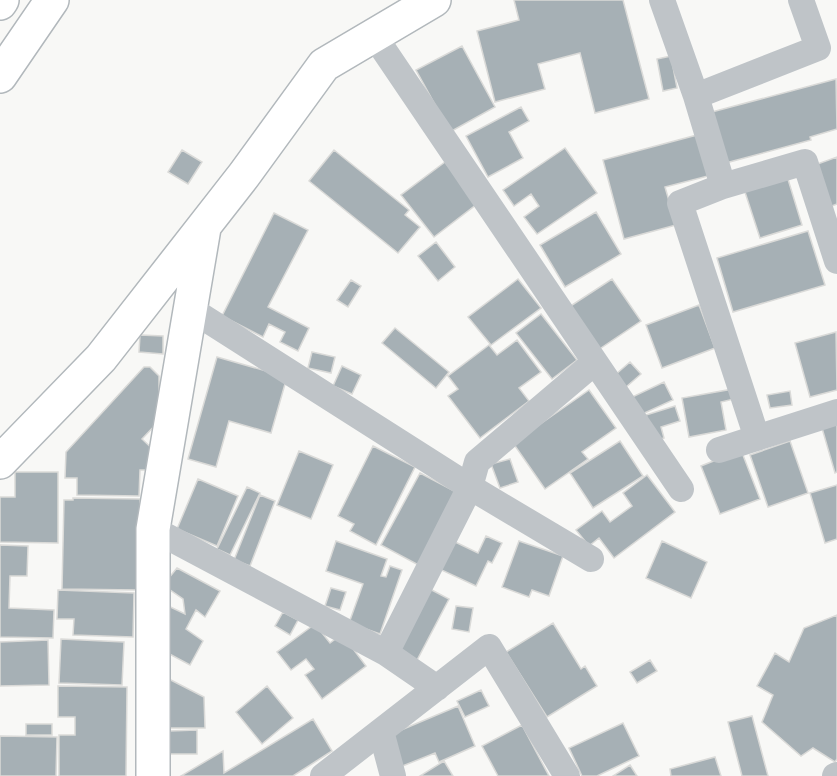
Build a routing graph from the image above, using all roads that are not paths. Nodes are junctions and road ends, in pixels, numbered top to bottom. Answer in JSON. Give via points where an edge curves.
{"nodes":[{"id":1,"x":52,"y":0,"type":"edge"},
{"id":2,"x":434,"y":0,"type":"edge"},
{"id":3,"x":662,"y":0,"type":"edge"},
{"id":4,"x":801,"y":0,"type":"edge"},
{"id":5,"x":373,"y":34,"type":"junction"},
{"id":6,"x":0,"y":76,"type":"edge"},
{"id":7,"x":696,"y":96,"type":"junction"},
{"id":8,"x":723,"y":186,"type":"junction"},
{"id":9,"x":204,"y":226,"type":"junction"},
{"id":10,"x":837,"y":261,"type":"edge"},
{"id":11,"x":192,"y":310,"type":"junction"},
{"id":12,"x":595,"y":362,"type":"junction"},
{"id":13,"x":837,"y":412,"type":"edge"},
{"id":14,"x":757,"y":438,"type":"junction"},
{"id":15,"x":719,"y":450,"type":"dead end"},
{"id":16,"x":0,"y":462,"type":"edge"},
{"id":17,"x":470,"y":487,"type":"junction"},
{"id":18,"x":681,"y":489,"type":"dead end"},
{"id":19,"x":153,"y":529,"type":"junction"},
{"id":20,"x":591,"y":558,"type":"dead end"},
{"id":21,"x":386,"y":653,"type":"junction"},
{"id":22,"x":436,"y":688,"type":"junction"},
{"id":23,"x":381,"y":731,"type":"junction"},
{"id":24,"x":153,"y":776,"type":"edge"},
{"id":25,"x":323,"y":776,"type":"edge"},
{"id":26,"x":393,"y":776,"type":"edge"},
{"id":27,"x":567,"y":776,"type":"edge"}],
"edges":[{"from":1,"to":6,"type":"street"},
{"from":2,"to":5,"type":"street"},
{"from":3,"to":7,"type":"street"},
{"from":4,"to":7,"type":"street","via":[[818,48]]},
{"from":5,"to":9,"type":"street","via":[[324,65]]},
{"from":5,"to":12,"type":"street"},
{"from":7,"to":8,"type":"street"},
{"from":8,"to":10,"type":"street","via":[[805,162]]},
{"from":8,"to":14,"type":"street","via":[[680,203]]},
{"from":9,"to":11,"type":"street"},
{"from":9,"to":16,"type":"street","via":[[101,358]]},
{"from":11,"to":17,"type":"street"},
{"from":11,"to":19,"type":"street"},
{"from":12,"to":17,"type":"street","via":[[477,462]]},
{"from":12,"to":18,"type":"street"},
{"from":13,"to":14,"type":"street"},
{"from":14,"to":15,"type":"street"},
{"from":17,"to":20,"type":"street"},
{"from":17,"to":21,"type":"street"},
{"from":19,"to":21,"type":"street"},
{"from":19,"to":24,"type":"street"},
{"from":21,"to":22,"type":"street"},
{"from":22,"to":23,"type":"street"},
{"from":22,"to":27,"type":"street","via":[[489,647]]},
{"from":23,"to":25,"type":"street"},
{"from":23,"to":26,"type":"street"}]}
